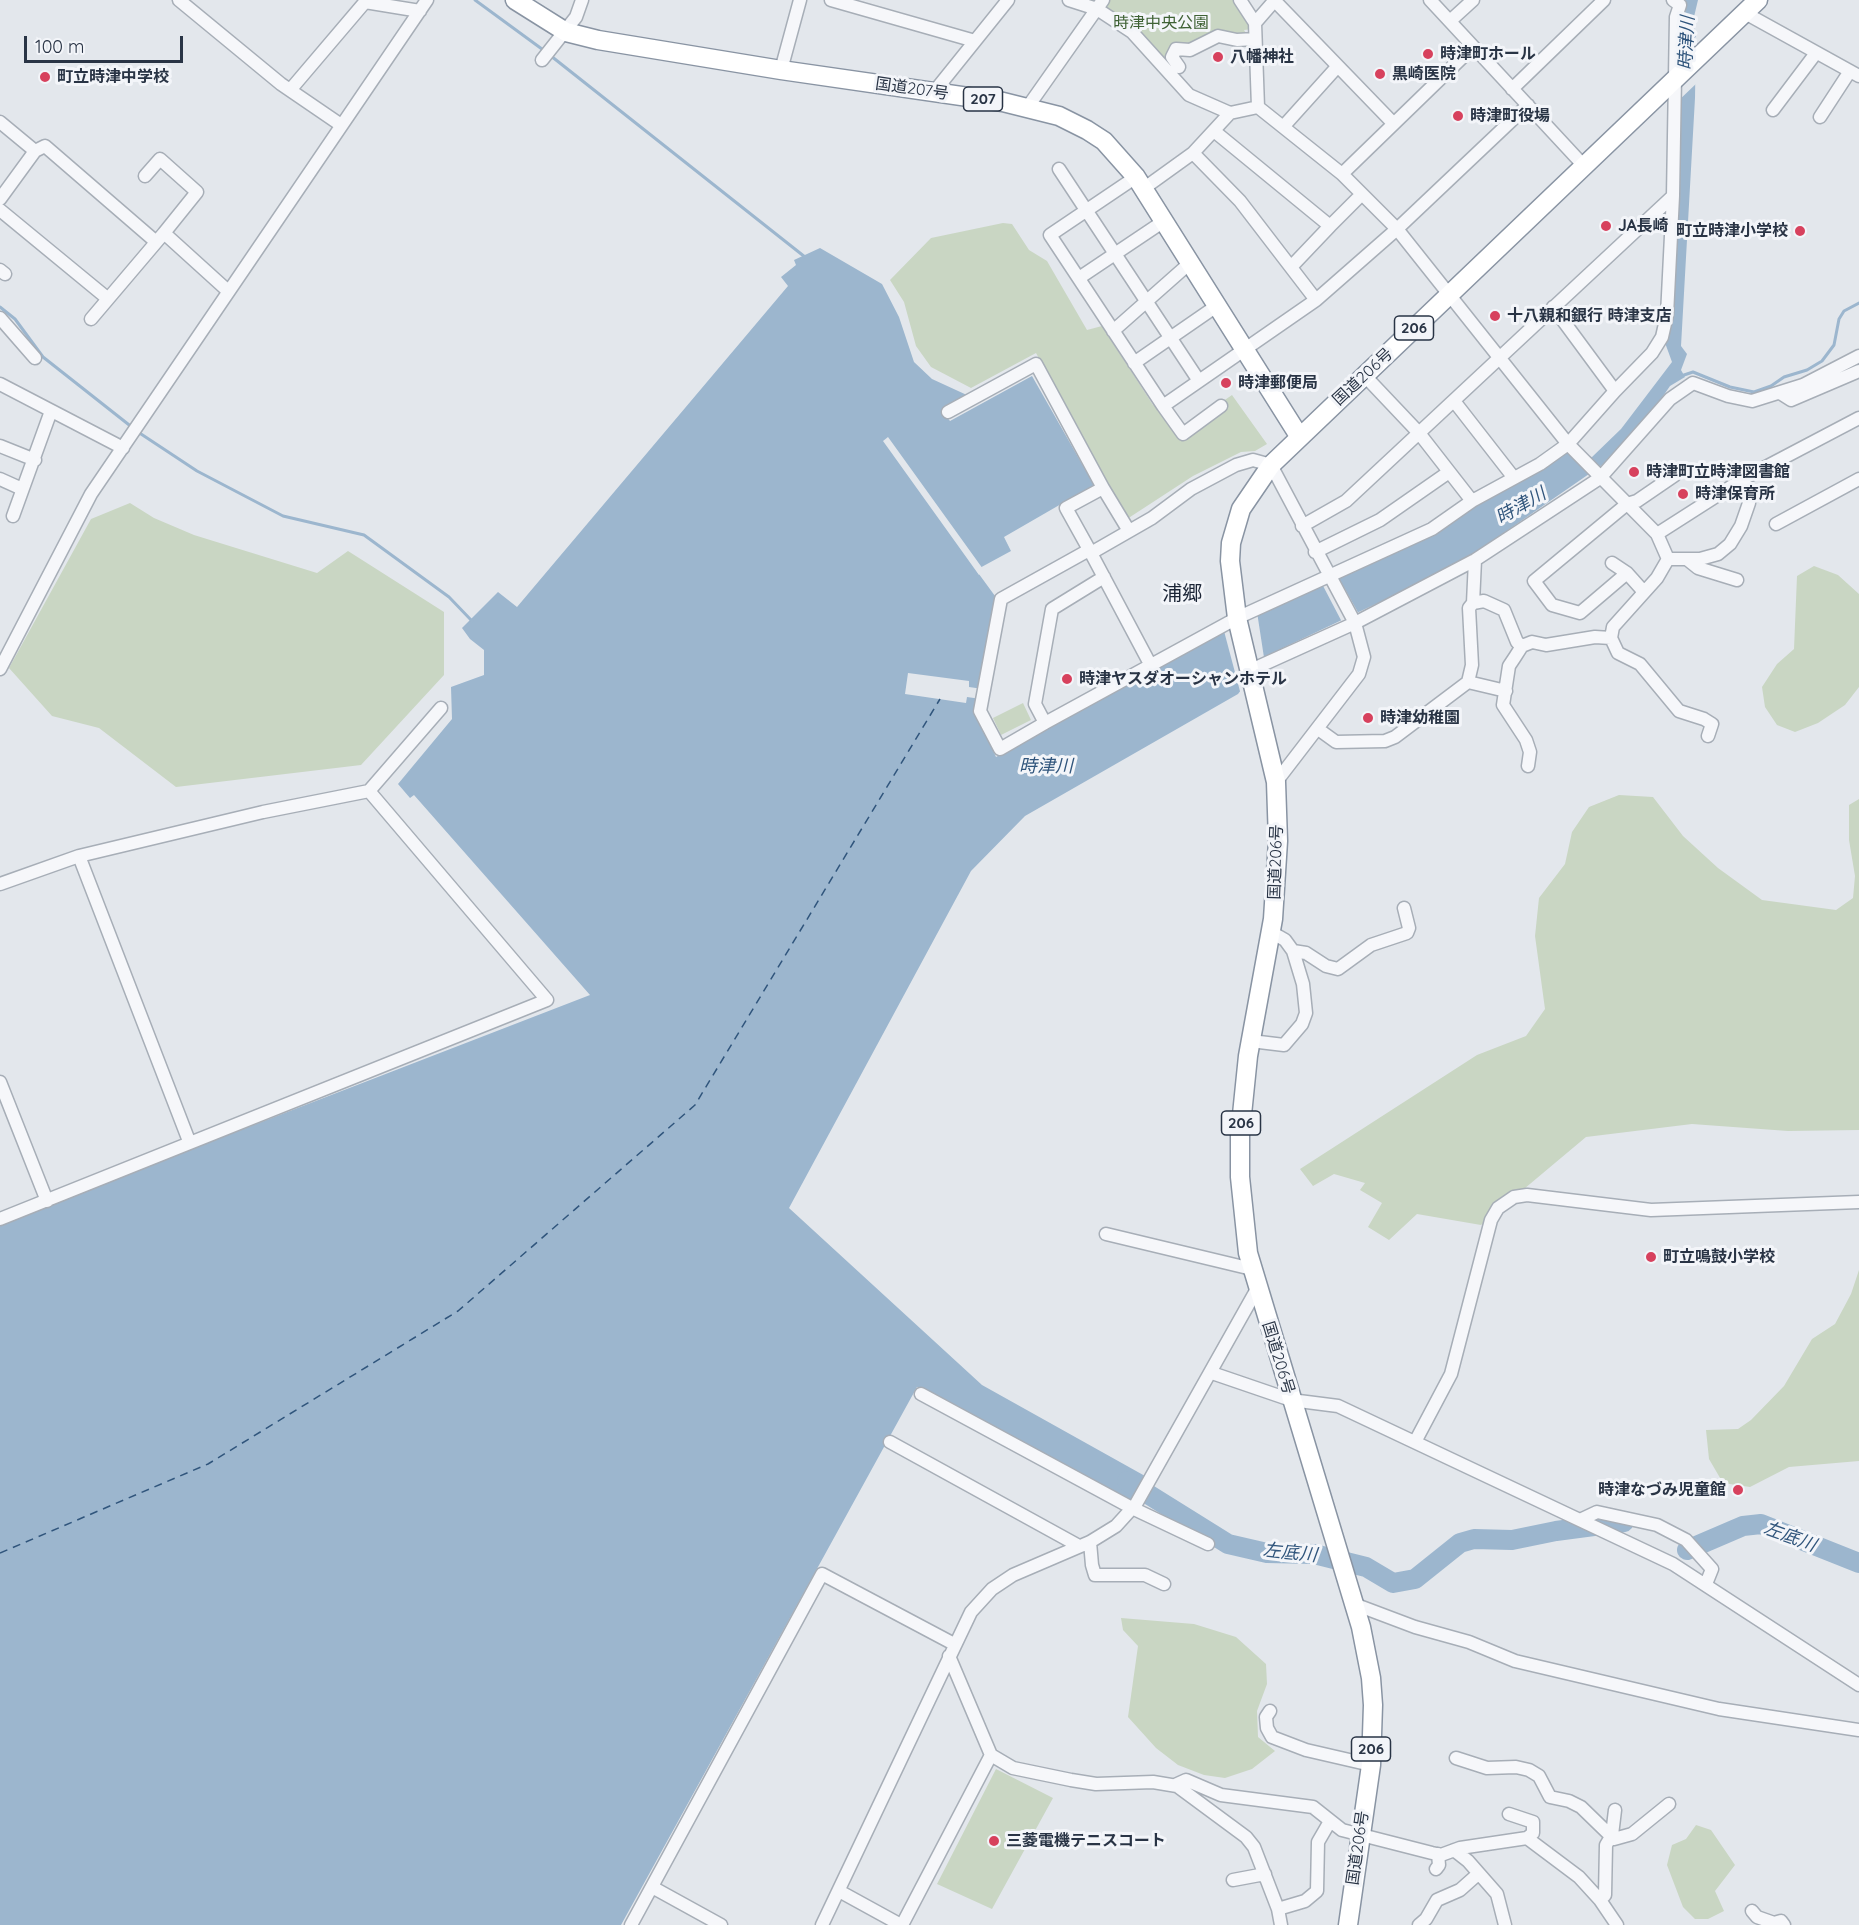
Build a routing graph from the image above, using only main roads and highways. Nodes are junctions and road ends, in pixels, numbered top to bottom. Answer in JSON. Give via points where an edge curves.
{"nodes":[{"id":1,"x":515,"y":0,"type":"edge"},
{"id":2,"x":1758,"y":0,"type":"edge"},
{"id":3,"x":1299,"y":436,"type":"junction"},
{"id":4,"x":1347,"y":1925,"type":"edge"}],
"edges":[{"from":1,"to":3,"type":"highway","name":"国道207号","number":"207","via":[[560,37],[1027,108],[1059,116],[1087,130],[1104,141],[1140,183]]},
{"from":2,"to":3,"type":"highway","name":"国道206号","number":"206"},
{"from":3,"to":4,"type":"highway","name":"国道206号","number":"206","via":[[1271,465],[1241,509],[1232,537],[1230,561],[1237,618],[1276,782],[1278,841],[1271,932],[1243,1104],[1240,1177],[1248,1253],[1257,1289],[1346,1575],[1371,1678],[1371,1765]]}]}
